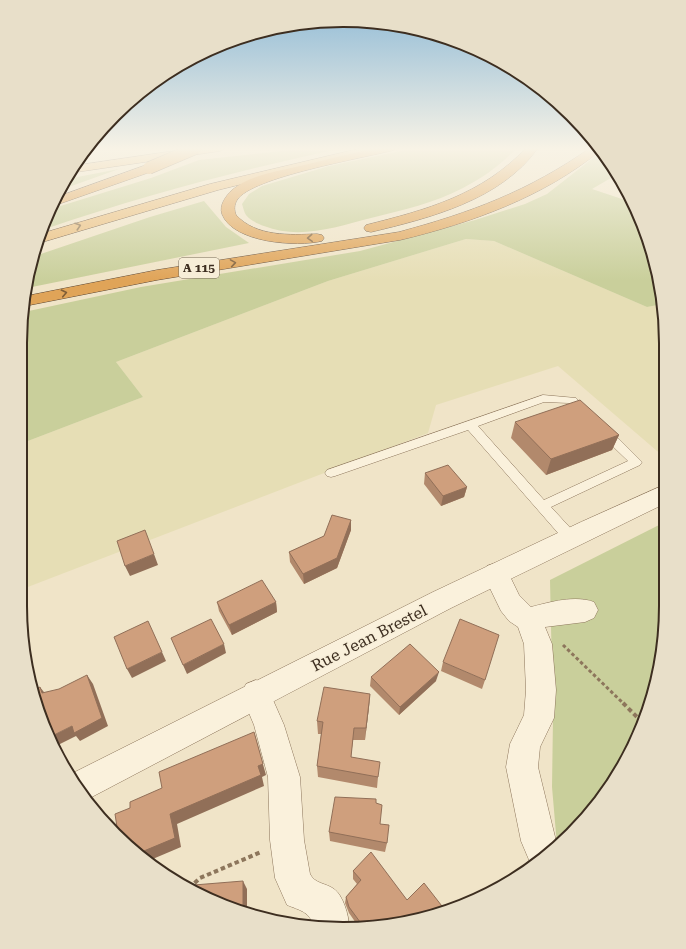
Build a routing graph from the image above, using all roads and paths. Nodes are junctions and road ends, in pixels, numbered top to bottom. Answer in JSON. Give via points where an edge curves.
{"nodes":[{"id":1,"x":81,"y":192,"type":"edge"},
{"id":2,"x":193,"y":192,"type":"edge"},
{"id":3,"x":239,"y":192,"type":"edge"},
{"id":4,"x":475,"y":192,"type":"edge"},
{"id":5,"x":498,"y":192,"type":"edge"},
{"id":6,"x":526,"y":192,"type":"edge"},
{"id":7,"x":62,"y":199,"type":"edge"},
{"id":8,"x":46,"y":237,"type":"edge"},
{"id":9,"x":372,"y":239,"type":"junction"},
{"id":10,"x":30,"y":300,"type":"edge"},
{"id":11,"x":470,"y":425,"type":"junction"},
{"id":12,"x":331,"y":473,"type":"dead end"},
{"id":13,"x":659,"y":496,"type":"edge"},
{"id":14,"x":542,"y":506,"type":"junction"},
{"id":15,"x":570,"y":537,"type":"junction"},
{"id":16,"x":496,"y":574,"type":"junction"},
{"id":17,"x":585,"y":610,"type":"dead end"},
{"id":18,"x":531,"y":626,"type":"junction"},
{"id":19,"x":256,"y":694,"type":"junction"},
{"id":20,"x":638,"y":719,"type":"edge"},
{"id":21,"x":82,"y":785,"type":"edge"},
{"id":22,"x":288,"y":840,"type":"junction"},
{"id":23,"x":542,"y":851,"type":"edge"},
{"id":24,"x":193,"y":884,"type":"edge"},
{"id":25,"x":331,"y":921,"type":"edge"}],
"edges":[{"from":1,"to":7,"type":"highway","bridge":true},
{"from":8,"to":2,"type":"highway","one_way":true},
{"from":4,"to":3,"type":"highway","one_way":true,"via":[[418,215],[316,238],[275,238],[241,227],[228,214],[227,209],[232,198]]},
{"from":5,"to":9,"type":"highway","number":"A 115","via":[[454,213]]},
{"from":6,"to":9,"type":"highway","via":[[505,203],[436,227],[400,236]]},
{"from":10,"to":9,"type":"highway","number":"A 115","one_way":true,"via":[[157,275]]},
{"from":11,"to":12,"type":"lane"},
{"from":11,"to":14,"type":"lane"},
{"from":11,"to":14,"type":"lane","via":[[543,398],[572,400],[636,462]]},
{"from":13,"to":15,"type":"street","name":"Rue Jean Brestel"},
{"from":14,"to":15,"type":"lane"},
{"from":15,"to":16,"type":"street","name":"Rue Jean Brestel"},
{"from":16,"to":18,"type":"street","via":[[510,603]]},
{"from":16,"to":19,"type":"street","name":"Rue Jean Brestel"},
{"from":17,"to":18,"type":"street","via":[[554,613]]},
{"from":18,"to":20,"type":"path","via":[[562,645]]},
{"from":18,"to":23,"type":"street","via":[[538,644],[539,718],[525,744],[522,767]]},
{"from":19,"to":21,"type":"street","name":"Rue Jean Brestel"},
{"from":19,"to":22,"type":"street","via":[[269,725],[284,777]]},
{"from":22,"to":24,"type":"path","via":[[200,878]]},
{"from":22,"to":25,"type":"street","via":[[292,878],[300,892],[322,902],[330,915]]}]}
